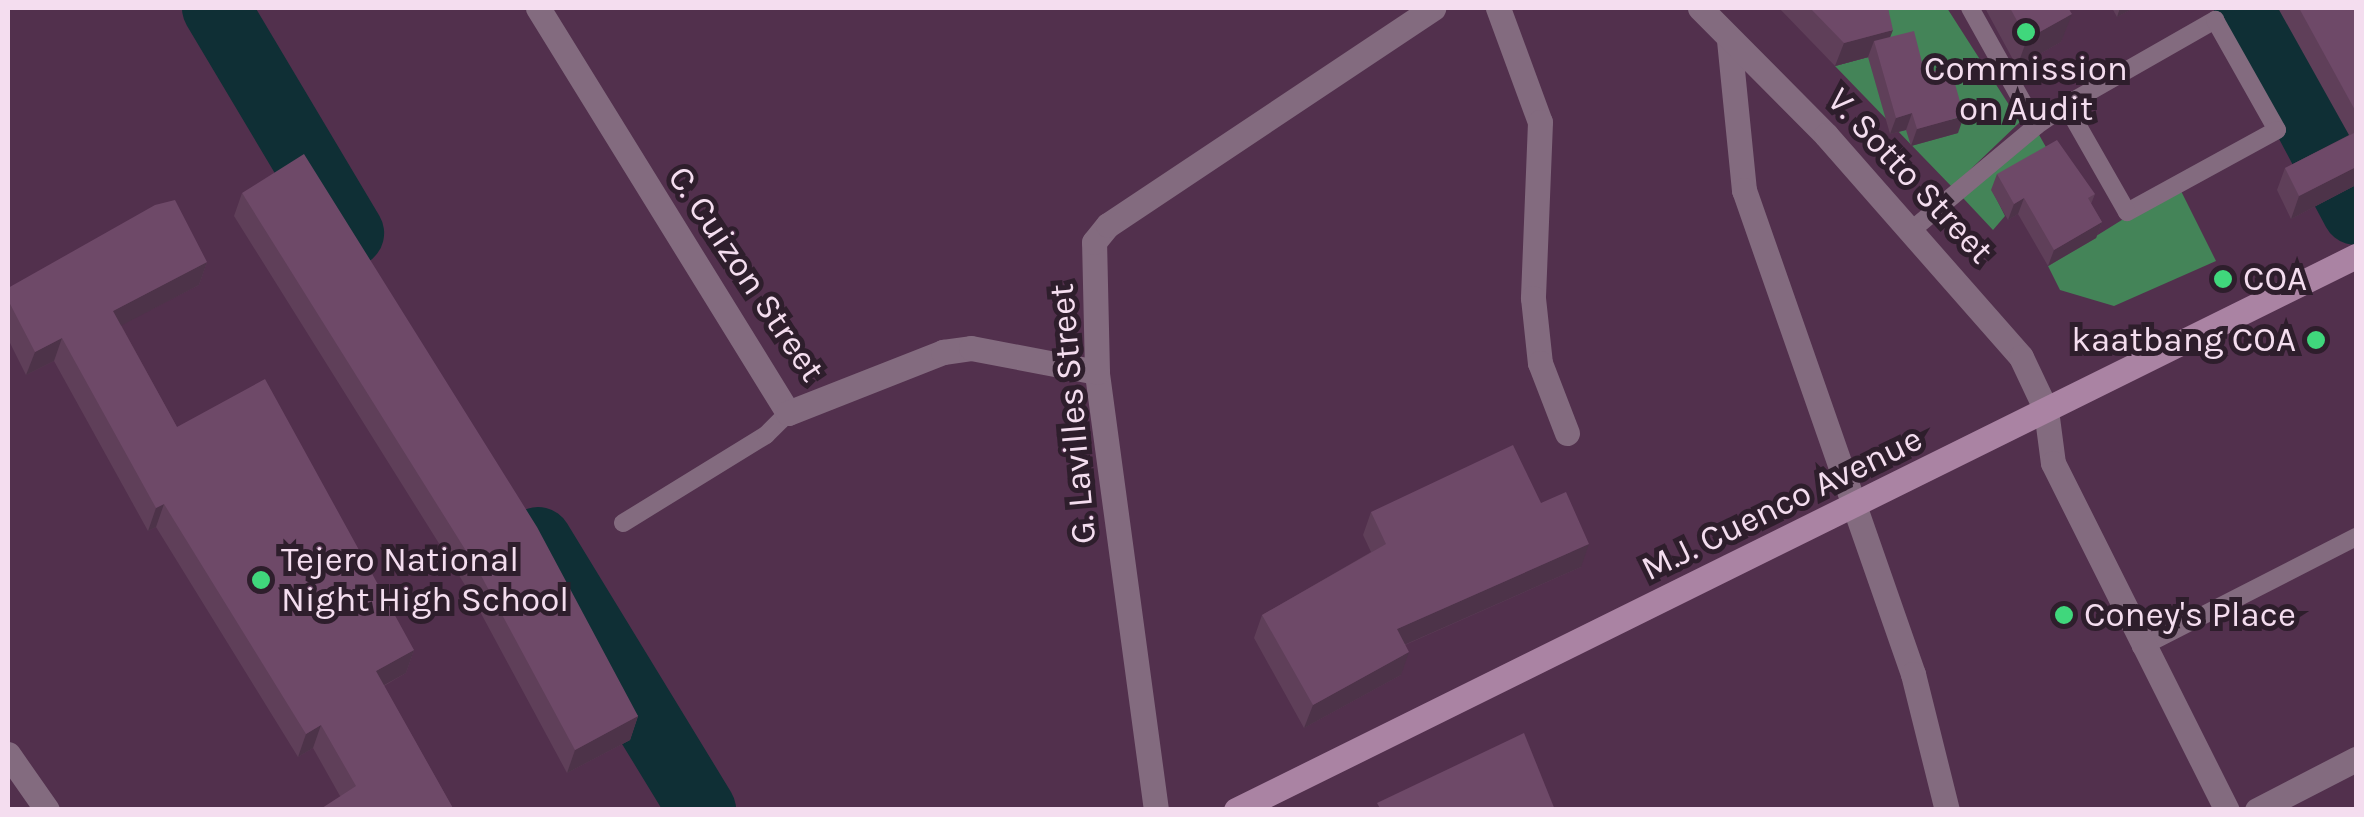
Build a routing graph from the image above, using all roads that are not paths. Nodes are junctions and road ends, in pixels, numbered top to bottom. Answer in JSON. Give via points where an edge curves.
{"nodes":[{"id":1,"x":538,"y":8,"type":"edge"},
{"id":2,"x":1433,"y":8,"type":"edge"},
{"id":3,"x":1498,"y":8,"type":"edge"},
{"id":4,"x":1700,"y":8,"type":"edge"},
{"id":5,"x":1970,"y":8,"type":"edge"},
{"id":6,"x":1729,"y":40,"type":"junction"},
{"id":7,"x":2066,"y":105,"type":"junction"},
{"id":8,"x":2036,"y":126,"type":"junction"},
{"id":9,"x":1912,"y":229,"type":"junction"},
{"id":10,"x":2356,"y":256,"type":"edge"},
{"id":11,"x":1097,"y":372,"type":"junction"},
{"id":12,"x":2046,"y":410,"type":"junction"},
{"id":13,"x":788,"y":412,"type":"junction"},
{"id":14,"x":1567,"y":433,"type":"dead end"},
{"id":15,"x":1857,"y":506,"type":"junction"},
{"id":16,"x":623,"y":522,"type":"dead end"},
{"id":17,"x":2356,"y":537,"type":"edge"},
{"id":18,"x":2142,"y":647,"type":"junction"},
{"id":19,"x":8,"y":754,"type":"edge"},
{"id":20,"x":2356,"y":759,"type":"edge"},
{"id":21,"x":47,"y":810,"type":"edge"},
{"id":22,"x":1156,"y":810,"type":"edge"},
{"id":23,"x":1236,"y":810,"type":"edge"},
{"id":24,"x":1948,"y":810,"type":"edge"},
{"id":25,"x":2227,"y":810,"type":"edge"},
{"id":26,"x":2257,"y":810,"type":"edge"}],
"edges":[{"from":1,"to":13,"type":"street","name":"C. Cuizon Street"},
{"from":2,"to":11,"type":"street","name":"G. Lavilles Street","via":[[1108,225],[1094,242]]},
{"from":3,"to":14,"type":"street","via":[[1540,122],[1534,298],[1540,363]]},
{"from":4,"to":6,"type":"street","name":"V. Sotto Street"},
{"from":5,"to":8,"type":"lane"},
{"from":6,"to":9,"type":"street","name":"V. Sotto Street"},
{"from":6,"to":15,"type":"street","via":[[1744,190]]},
{"from":7,"to":7,"type":"lane","via":[[2127,212],[2276,130],[2215,20]]},
{"from":7,"to":8,"type":"lane"},
{"from":8,"to":9,"type":"lane"},
{"from":9,"to":12,"type":"street","name":"V. Sotto Street","via":[[1988,311],[2021,356]]},
{"from":10,"to":12,"type":"main road","name":"M.J. Cuenco Avenue"},
{"from":11,"to":13,"type":"street","name":"C. Cuizon Street","via":[[971,348],[942,352]]},
{"from":11,"to":22,"type":"street","name":"G. Lavilles Street"},
{"from":12,"to":15,"type":"main road","name":"M.J. Cuenco Avenue"},
{"from":12,"to":18,"type":"street","name":"V. Sotto Street","via":[[2053,464]]},
{"from":13,"to":16,"type":"lane","via":[[766,435]]},
{"from":15,"to":23,"type":"main road","name":"M.J. Cuenco Avenue"},
{"from":15,"to":24,"type":"street","via":[[1913,674]]},
{"from":17,"to":18,"type":"lane"},
{"from":18,"to":25,"type":"street","name":"V. Sotto Street"},
{"from":19,"to":21,"type":"street"},
{"from":20,"to":26,"type":"street"}]}
